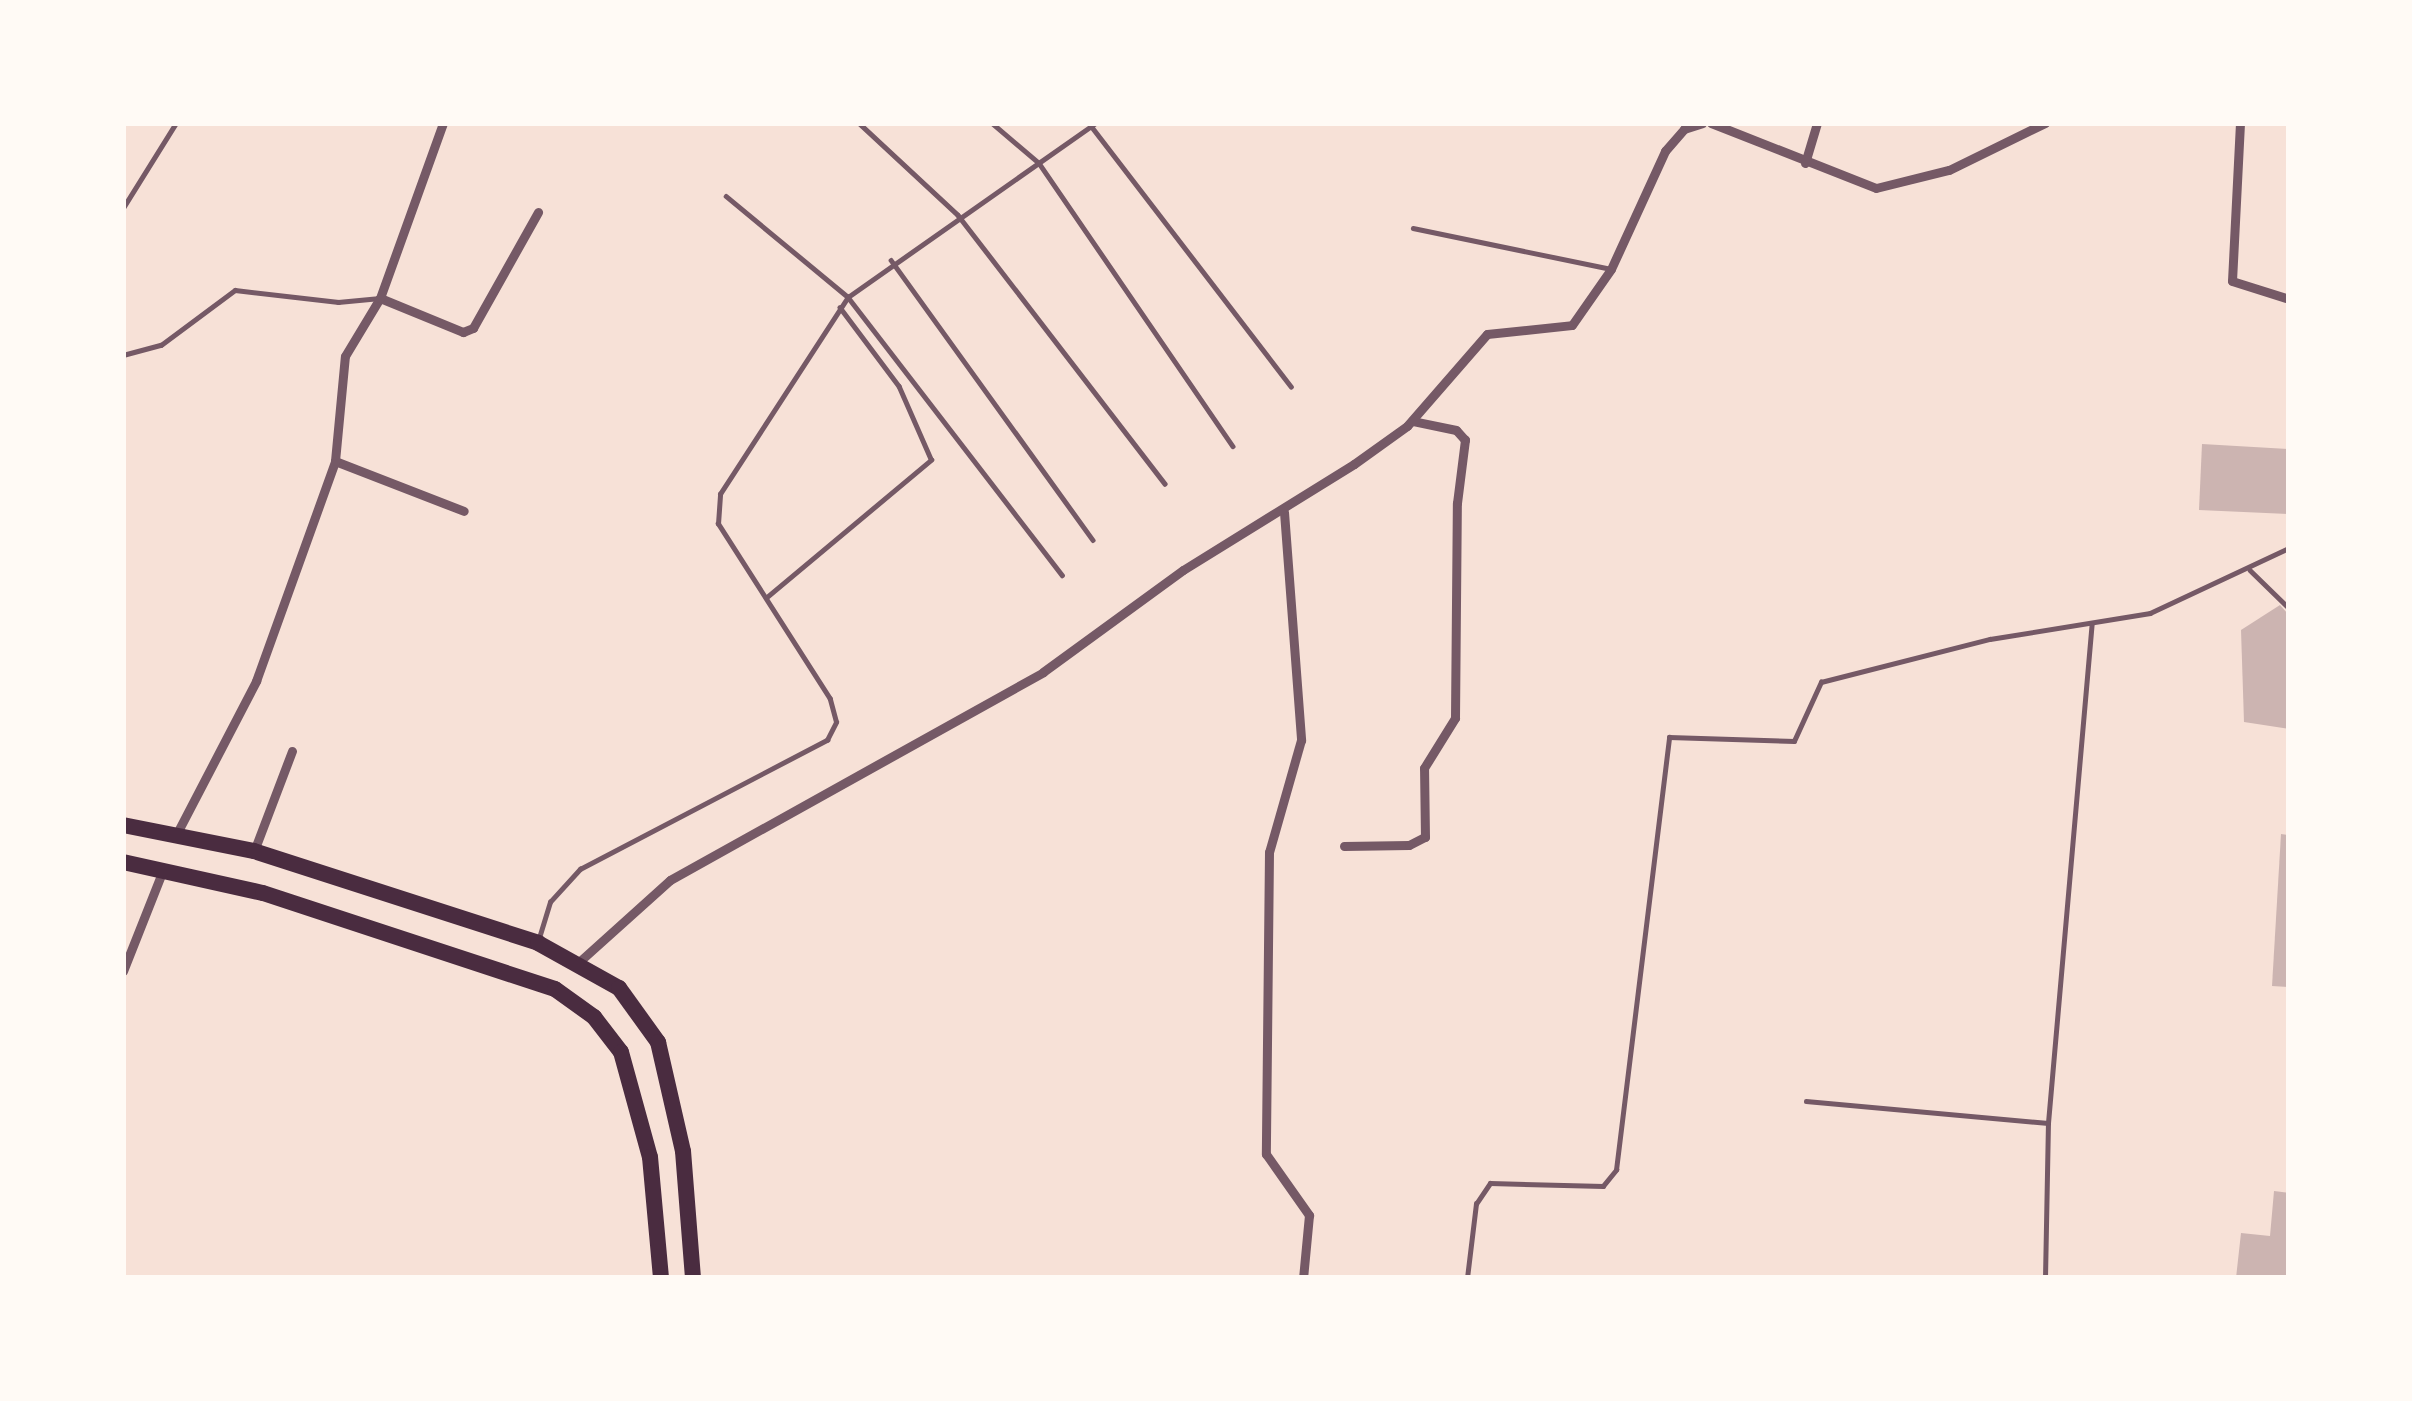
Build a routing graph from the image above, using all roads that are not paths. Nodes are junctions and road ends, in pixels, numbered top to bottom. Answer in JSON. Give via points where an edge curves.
{"nodes":[{"id":1,"x":176,"y":123,"type":"edge"},
{"id":2,"x":443,"y":123,"type":"edge"},
{"id":3,"x":859,"y":123,"type":"edge"},
{"id":4,"x":992,"y":123,"type":"edge"},
{"id":5,"x":1707,"y":123,"type":"edge"},
{"id":6,"x":1817,"y":123,"type":"edge"},
{"id":7,"x":2045,"y":123,"type":"edge"},
{"id":8,"x":2240,"y":123,"type":"edge"},
{"id":9,"x":1094,"y":125,"type":"edge"},
{"id":10,"x":1039,"y":163,"type":"junction"},
{"id":11,"x":1805,"y":164,"type":"junction"},
{"id":12,"x":726,"y":196,"type":"dead end"},
{"id":13,"x":123,"y":208,"type":"edge"},
{"id":14,"x":538,"y":212,"type":"dead end"},
{"id":15,"x":958,"y":215,"type":"junction"},
{"id":16,"x":1414,"y":228,"type":"dead end"},
{"id":17,"x":891,"y":260,"type":"junction"},
{"id":18,"x":1611,"y":269,"type":"junction"},
{"id":19,"x":848,"y":297,"type":"junction"},
{"id":20,"x":380,"y":298,"type":"junction"},
{"id":21,"x":2289,"y":299,"type":"edge"},
{"id":22,"x":840,"y":308,"type":"junction"},
{"id":23,"x":123,"y":355,"type":"edge"},
{"id":24,"x":1291,"y":386,"type":"dead end"},
{"id":25,"x":1412,"y":421,"type":"junction"},
{"id":26,"x":1233,"y":446,"type":"dead end"},
{"id":27,"x":335,"y":461,"type":"junction"},
{"id":28,"x":1165,"y":484,"type":"dead end"},
{"id":29,"x":464,"y":511,"type":"dead end"},
{"id":30,"x":1284,"y":512,"type":"junction"},
{"id":31,"x":1093,"y":540,"type":"dead end"},
{"id":32,"x":2289,"y":548,"type":"edge"},
{"id":33,"x":2249,"y":569,"type":"junction"},
{"id":34,"x":1062,"y":575,"type":"dead end"},
{"id":35,"x":767,"y":597,"type":"junction"},
{"id":36,"x":2289,"y":608,"type":"edge"},
{"id":37,"x":2092,"y":625,"type":"junction"},
{"id":38,"x":292,"y":751,"type":"dead end"},
{"id":39,"x":123,"y":825,"type":"edge"},
{"id":40,"x":176,"y":835,"type":"junction"},
{"id":41,"x":1344,"y":846,"type":"dead end"},
{"id":42,"x":254,"y":851,"type":"junction"},
{"id":43,"x":123,"y":862,"type":"edge"},
{"id":44,"x":164,"y":869,"type":"junction"},
{"id":45,"x":538,"y":943,"type":"junction"},
{"id":46,"x":580,"y":961,"type":"junction"},
{"id":47,"x":123,"y":971,"type":"edge"},
{"id":48,"x":1806,"y":1101,"type":"dead end"},
{"id":49,"x":2048,"y":1123,"type":"junction"},
{"id":50,"x":662,"y":1278,"type":"edge"},
{"id":51,"x":693,"y":1278,"type":"edge"},
{"id":52,"x":1303,"y":1278,"type":"edge"},
{"id":53,"x":1468,"y":1278,"type":"edge"},
{"id":54,"x":2045,"y":1278,"type":"edge"}],
"edges":[{"from":1,"to":13,"type":"lane"},
{"from":2,"to":20,"type":"street"},
{"from":3,"to":15,"type":"lane"},
{"from":4,"to":10,"type":"lane"},
{"from":5,"to":11,"type":"street"},
{"from":5,"to":18,"type":"street","via":[[1684,129],[1665,151]]},
{"from":6,"to":11,"type":"street"},
{"from":7,"to":11,"type":"street","via":[[1901,186],[1856,185]]},
{"from":8,"to":21,"type":"street","via":[[2232,281]]},
{"from":9,"to":10,"type":"lane"},
{"from":9,"to":24,"type":"lane"},
{"from":10,"to":15,"type":"lane"},
{"from":10,"to":26,"type":"lane"},
{"from":12,"to":19,"type":"lane"},
{"from":14,"to":20,"type":"street","via":[[468,331]]},
{"from":15,"to":17,"type":"lane"},
{"from":15,"to":28,"type":"lane"},
{"from":16,"to":18,"type":"lane"},
{"from":17,"to":19,"type":"lane"},
{"from":17,"to":31,"type":"lane"},
{"from":18,"to":25,"type":"street","via":[[1568,328],[1499,328],[1476,342]]},
{"from":19,"to":22,"type":"lane"},
{"from":19,"to":34,"type":"lane"},
{"from":20,"to":23,"type":"lane","via":[[338,302],[235,290],[161,345]]},
{"from":20,"to":27,"type":"street","via":[[345,356]]},
{"from":22,"to":35,"type":"lane","via":[[717,503],[718,524]]},
{"from":22,"to":35,"type":"lane","via":[[899,387],[931,460]]},
{"from":25,"to":30,"type":"street"},
{"from":25,"to":41,"type":"street","via":[[1456,430],[1465,440],[1456,503],[1456,710],[1424,768],[1425,837],[1408,845]]},
{"from":27,"to":29,"type":"street"},
{"from":27,"to":40,"type":"street","via":[[256,681]]},
{"from":30,"to":46,"type":"street","via":[[1213,550],[1043,673],[670,880]]},
{"from":30,"to":52,"type":"street","via":[[1301,740],[1269,852],[1266,1154],[1309,1215]]},
{"from":32,"to":33,"type":"lane"},
{"from":33,"to":36,"type":"lane"},
{"from":33,"to":37,"type":"lane","via":[[2150,614]]},
{"from":35,"to":45,"type":"lane","via":[[830,699],[836,722],[827,740],[580,868],[550,902]]},
{"from":37,"to":49,"type":"lane"},
{"from":37,"to":53,"type":"lane","via":[[1990,639],[1821,682],[1794,741],[1669,737],[1616,1170],[1603,1186],[1490,1183],[1476,1204]]},
{"from":38,"to":42,"type":"street"},
{"from":39,"to":40,"type":"highway"},
{"from":40,"to":42,"type":"highway"},
{"from":42,"to":45,"type":"highway"},
{"from":43,"to":44,"type":"highway"},
{"from":44,"to":47,"type":"street"},
{"from":44,"to":50,"type":"highway","via":[[263,893],[555,989],[594,1018],[621,1052],[650,1157]]},
{"from":45,"to":46,"type":"highway"},
{"from":46,"to":51,"type":"highway","via":[[620,988],[658,1042],[683,1151]]},
{"from":48,"to":49,"type":"lane"},
{"from":49,"to":54,"type":"lane"}]}
